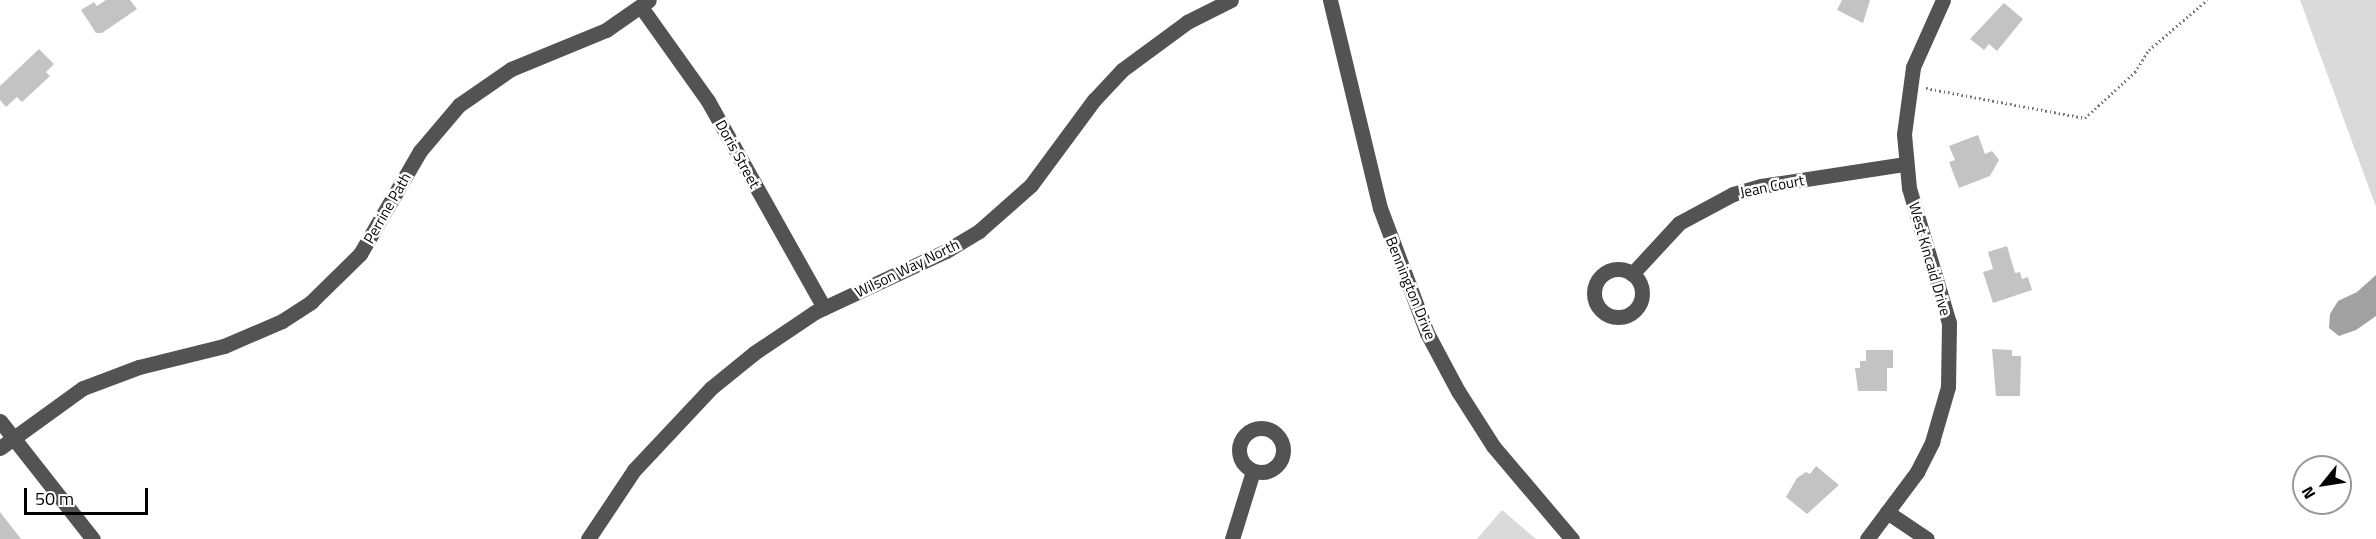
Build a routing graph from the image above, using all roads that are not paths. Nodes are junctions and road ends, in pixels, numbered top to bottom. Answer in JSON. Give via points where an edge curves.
{"nodes":[{"id":1,"x":1231,"y":0,"type":"edge"},
{"id":2,"x":1330,"y":0,"type":"edge"},
{"id":3,"x":1943,"y":0,"type":"edge"},
{"id":4,"x":645,"y":4,"type":"edge"},
{"id":5,"x":1905,"y":164,"type":"junction"},
{"id":6,"x":1632,"y":274,"type":"dead end"},
{"id":7,"x":824,"y":308,"type":"junction"},
{"id":8,"x":0,"y":421,"type":"edge"},
{"id":9,"x":13,"y":438,"type":"junction"},
{"id":10,"x":0,"y":448,"type":"edge"},
{"id":11,"x":1253,"y":471,"type":"dead end"},
{"id":12,"x":1887,"y":512,"type":"junction"},
{"id":13,"x":93,"y":539,"type":"edge"},
{"id":14,"x":588,"y":539,"type":"edge"},
{"id":15,"x":1232,"y":539,"type":"edge"},
{"id":16,"x":1572,"y":539,"type":"edge"},
{"id":17,"x":1868,"y":539,"type":"edge"},
{"id":18,"x":1927,"y":539,"type":"edge"}],
"edges":[{"from":1,"to":7,"type":"street","name":"Wilson Way North","via":[[1187,22],[1122,70],[1094,100],[1031,184],[979,231],[946,251]]},
{"from":2,"to":16,"type":"street","name":"Bennington Drive","via":[[1380,208],[1427,333],[1493,446]]},
{"from":3,"to":5,"type":"street","name":"West Kincaid Drive","via":[[1925,33],[1910,85]]},
{"from":4,"to":7,"type":"street","name":"Doris Street","via":[[708,101]]},
{"from":4,"to":9,"type":"street","name":"Perrine Path","via":[[575,45],[511,69],[459,105],[420,151],[360,254],[311,302],[246,338],[139,367],[83,388]]},
{"from":5,"to":6,"type":"street","name":"Jean Court","via":[[1761,186],[1733,194],[1679,223]]},
{"from":5,"to":12,"type":"street","name":"West Kincaid Drive","via":[[1942,292],[1950,355],[1948,387],[1932,442],[1917,472]]},
{"from":7,"to":14,"type":"street","name":"Wilson Way North","via":[[754,353],[703,396],[634,470]]},
{"from":8,"to":9,"type":"street"},
{"from":9,"to":10,"type":"street","name":"Perrine Path"},
{"from":9,"to":13,"type":"street"},
{"from":11,"to":15,"type":"street"},
{"from":12,"to":17,"type":"street","name":"West Kincaid Drive"},
{"from":12,"to":18,"type":"street"}]}
